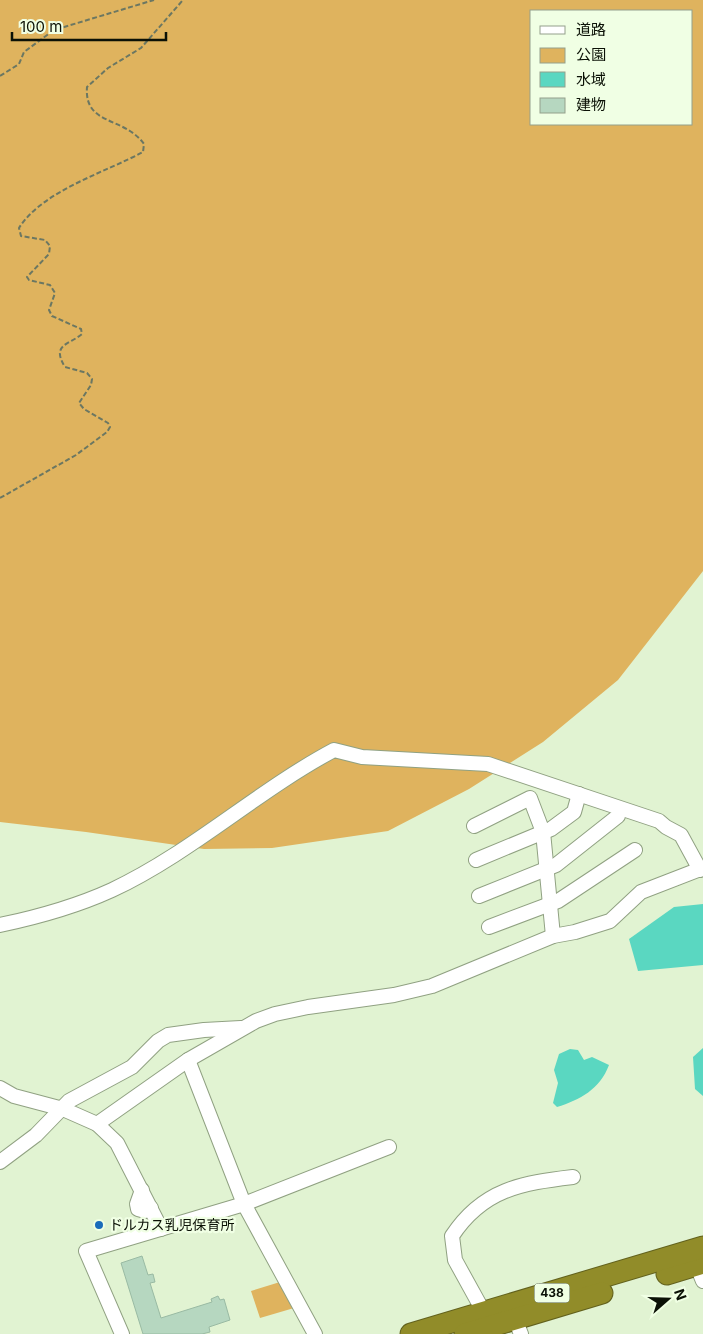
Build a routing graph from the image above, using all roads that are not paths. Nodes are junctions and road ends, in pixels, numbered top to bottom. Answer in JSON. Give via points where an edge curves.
{"nodes":[{"id":1,"x":579,"y":794,"type":"junction"},
{"id":2,"x":618,"y":816,"type":"dead end"},
{"id":3,"x":474,"y":826,"type":"dead end"},
{"id":4,"x":543,"y":832,"type":"junction"},
{"id":5,"x":635,"y":850,"type":"dead end"},
{"id":6,"x":476,"y":860,"type":"dead end"},
{"id":7,"x":547,"y":868,"type":"junction"},
{"id":8,"x":701,"y":869,"type":"edge"},
{"id":9,"x":479,"y":896,"type":"dead end"},
{"id":10,"x":550,"y":904,"type":"junction"},
{"id":11,"x":0,"y":925,"type":"edge"},
{"id":12,"x":489,"y":927,"type":"dead end"},
{"id":13,"x":552,"y":936,"type":"junction"},
{"id":14,"x":242,"y":1028,"type":"junction"},
{"id":15,"x":188,"y":1060,"type":"junction"},
{"id":16,"x":0,"y":1088,"type":"edge"},
{"id":17,"x":63,"y":1108,"type":"junction"},
{"id":18,"x":96,"y":1124,"type":"junction"},
{"id":19,"x":389,"y":1146,"type":"dead end"},
{"id":20,"x":0,"y":1162,"type":"edge"},
{"id":21,"x":573,"y":1177,"type":"dead end"},
{"id":22,"x":244,"y":1204,"type":"junction"},
{"id":23,"x":161,"y":1229,"type":"junction"},
{"id":24,"x":699,"y":1262,"type":"edge"},
{"id":25,"x":488,"y":1320,"type":"junction"},
{"id":26,"x":516,"y":1320,"type":"edge"},
{"id":27,"x":122,"y":1334,"type":"edge"},
{"id":28,"x":315,"y":1334,"type":"edge"},
{"id":29,"x":412,"y":1334,"type":"edge"},
{"id":30,"x":465,"y":1334,"type":"edge"}],
"edges":[{"from":1,"to":4,"type":"street","via":[[574,812]]},
{"from":1,"to":8,"type":"street","via":[[659,821],[681,835]]},
{"from":1,"to":11,"type":"street","via":[[488,764],[362,757],[334,750],[296,770],[192,843],[124,884],[39,916]]},
{"from":2,"to":7,"type":"street"},
{"from":3,"to":4,"type":"street","via":[[530,798]]},
{"from":4,"to":6,"type":"street"},
{"from":4,"to":7,"type":"street"},
{"from":5,"to":10,"type":"street"},
{"from":7,"to":9,"type":"street"},
{"from":7,"to":10,"type":"street"},
{"from":8,"to":13,"type":"street","via":[[641,892],[610,921]]},
{"from":10,"to":12,"type":"street"},
{"from":10,"to":13,"type":"street"},
{"from":13,"to":14,"type":"street","via":[[432,986],[275,1014]]},
{"from":14,"to":15,"type":"street"},
{"from":14,"to":17,"type":"street","via":[[168,1035],[132,1067],[90,1088]]},
{"from":15,"to":18,"type":"street"},
{"from":15,"to":22,"type":"street"},
{"from":16,"to":17,"type":"street","via":[[14,1096]]},
{"from":17,"to":18,"type":"street"},
{"from":17,"to":20,"type":"street","via":[[36,1135]]},
{"from":18,"to":23,"type":"street","via":[[117,1143]]},
{"from":19,"to":22,"type":"street"},
{"from":21,"to":25,"type":"street","via":[[510,1188],[470,1212],[452,1236],[455,1260]]},
{"from":22,"to":23,"type":"street"},
{"from":22,"to":28,"type":"street"},
{"from":23,"to":27,"type":"street","via":[[86,1250]]},
{"from":24,"to":26,"type":"highway","number":"438"},
{"from":25,"to":26,"type":"highway","number":"438"},
{"from":25,"to":29,"type":"highway","number":"438"},
{"from":25,"to":30,"type":"highway","number":"438"}]}
